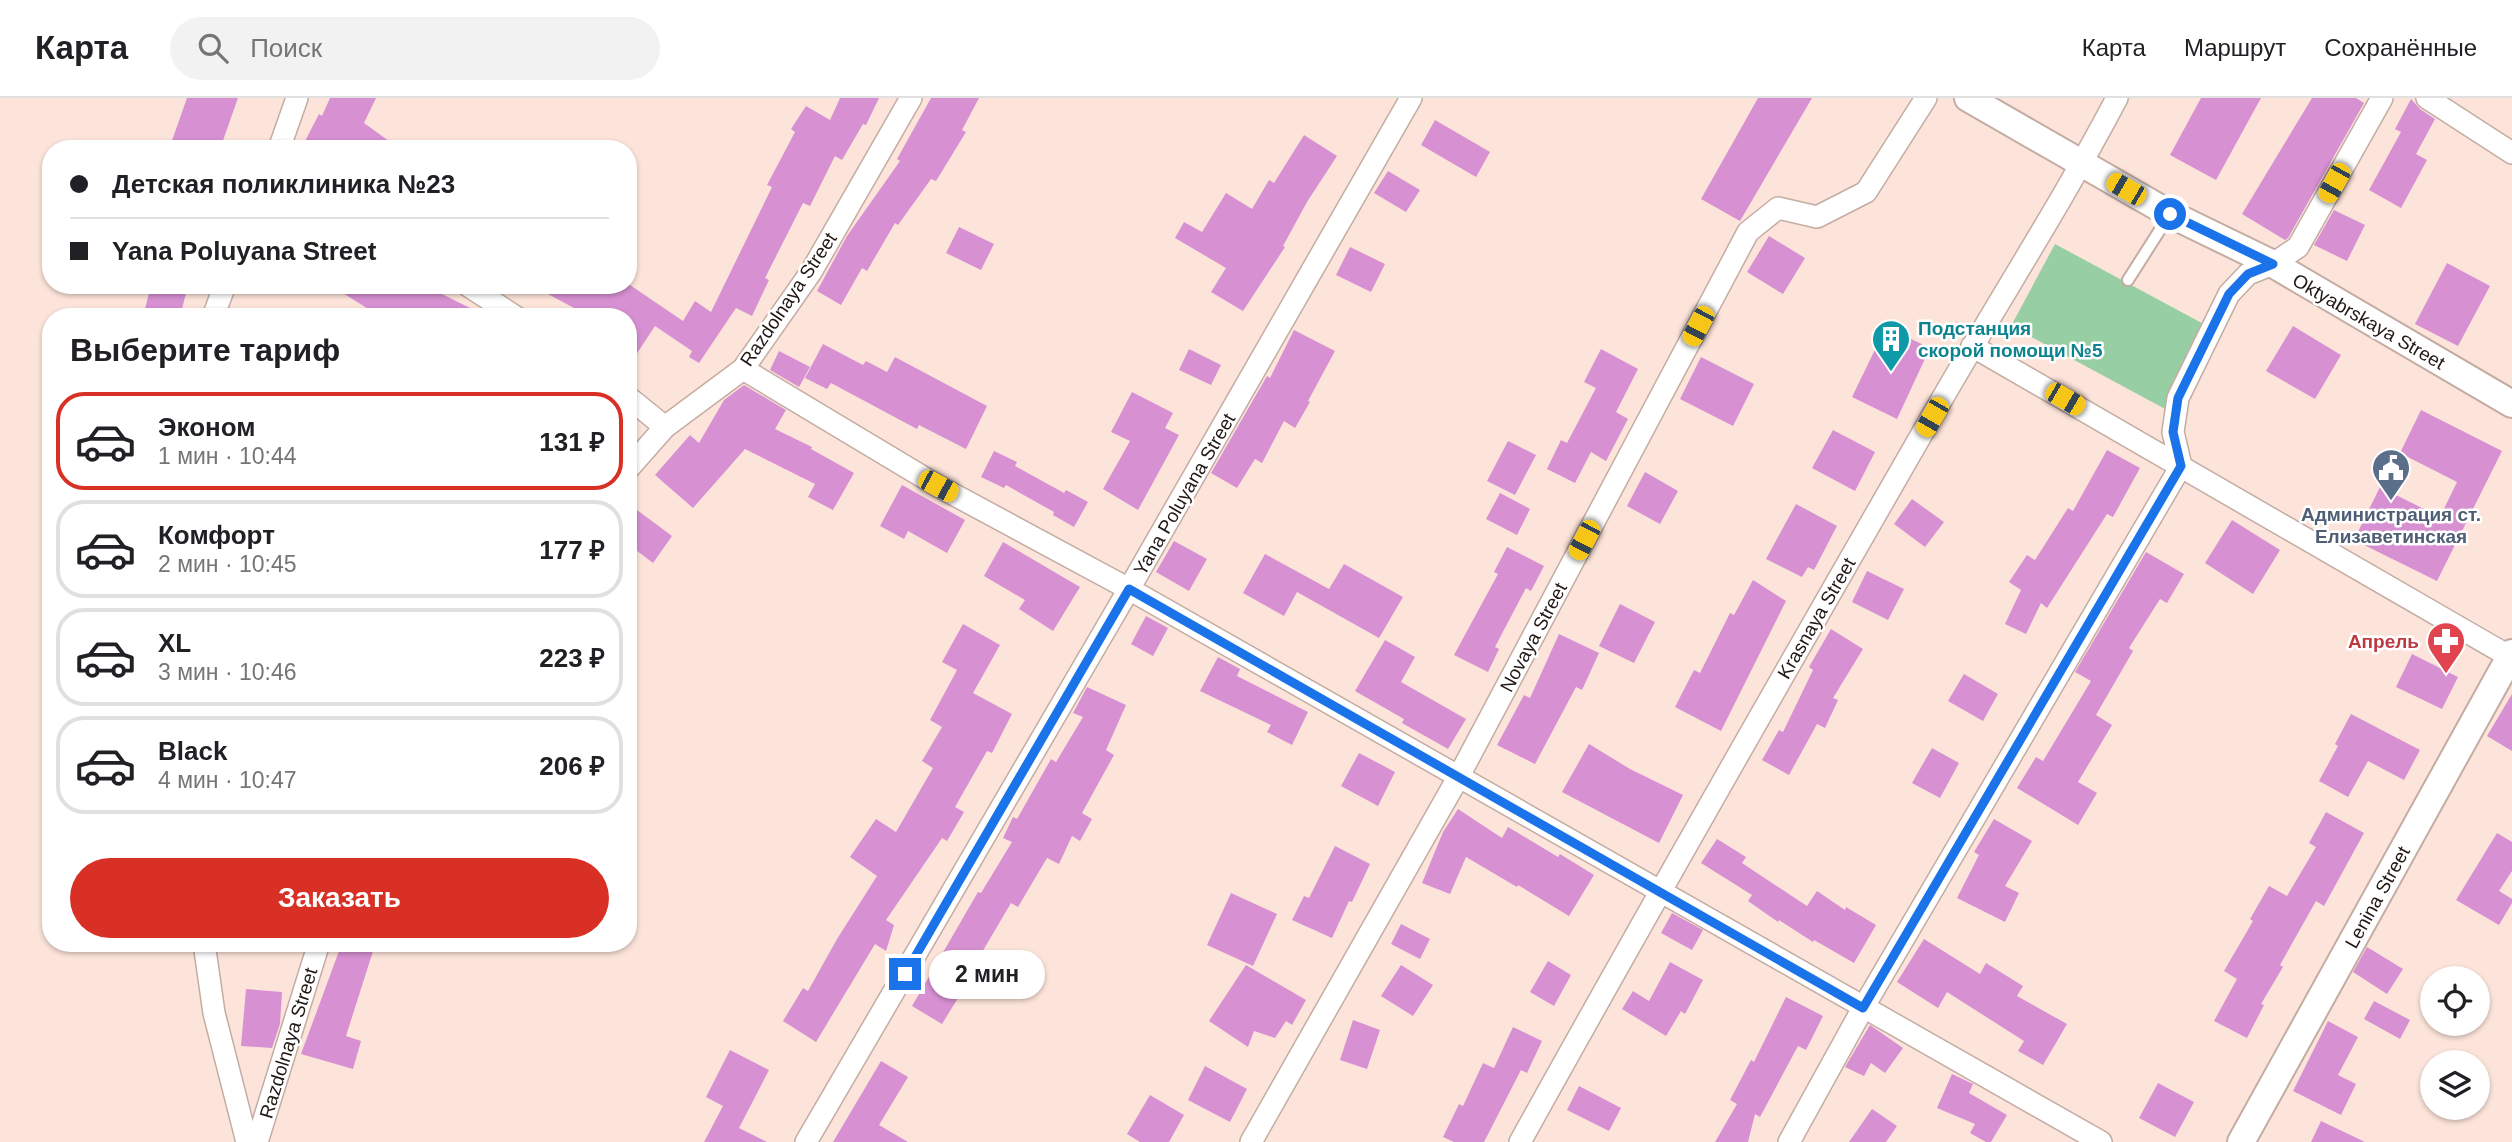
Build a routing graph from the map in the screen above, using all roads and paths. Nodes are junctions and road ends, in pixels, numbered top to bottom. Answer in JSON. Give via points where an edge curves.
{"nodes":[{"id":1,"x":298,"y":98,"type":"edge"},
{"id":2,"x":911,"y":98,"type":"edge"},
{"id":3,"x":1411,"y":98,"type":"edge"},
{"id":4,"x":1926,"y":98,"type":"edge"},
{"id":5,"x":1968,"y":98,"type":"edge"},
{"id":6,"x":2118,"y":98,"type":"edge"},
{"id":7,"x":2382,"y":98,"type":"edge"},
{"id":8,"x":2427,"y":98,"type":"edge"},
{"id":9,"x":282,"y":140,"type":"edge"},
{"id":10,"x":2512,"y":153,"type":"edge"},
{"id":11,"x":2082,"y":163,"type":"junction"},
{"id":12,"x":2170,"y":214,"type":"junction"},
{"id":13,"x":2273,"y":264,"type":"junction"},
{"id":14,"x":2128,"y":280,"type":"dead end"},
{"id":15,"x":481,"y":294,"type":"edge"},
{"id":16,"x":502,"y":308,"type":"edge"},
{"id":17,"x":1972,"y":346,"type":"junction"},
{"id":18,"x":743,"y":369,"type":"junction"},
{"id":19,"x":637,"y":404,"type":"edge"},
{"id":20,"x":2512,"y":404,"type":"edge"},
{"id":21,"x":665,"y":427,"type":"junction"},
{"id":22,"x":637,"y":458,"type":"edge"},
{"id":23,"x":2181,"y":466,"type":"junction"},
{"id":24,"x":1129,"y":589,"type":"junction"},
{"id":25,"x":2511,"y":656,"type":"edge"},
{"id":26,"x":1459,"y":776,"type":"junction"},
{"id":27,"x":1660,"y":890,"type":"junction"},
{"id":28,"x":205,"y":952,"type":"edge"},
{"id":29,"x":316,"y":952,"type":"edge"},
{"id":30,"x":1863,"y":1008,"type":"junction"},
{"id":31,"x":247,"y":1142,"type":"edge"},
{"id":32,"x":257,"y":1142,"type":"edge"},
{"id":33,"x":806,"y":1142,"type":"edge"},
{"id":34,"x":1251,"y":1142,"type":"edge"},
{"id":35,"x":1520,"y":1142,"type":"edge"},
{"id":36,"x":1789,"y":1142,"type":"edge"},
{"id":37,"x":2101,"y":1142,"type":"edge"},
{"id":38,"x":2241,"y":1142,"type":"edge"}],
"edges":[{"from":1,"to":9,"type":"street"},
{"from":2,"to":18,"type":"street","name":"Razdolnaya Street","via":[[811,272]]},
{"from":3,"to":24,"type":"street","name":"Yana Poluyana Street"},
{"from":4,"to":26,"type":"street","name":"Novaya Street","via":[[1866,192],[1817,217],[1778,208],[1748,232]]},
{"from":5,"to":11,"type":"street","name":"Oktyabrskaya Street"},
{"from":6,"to":11,"type":"street","name":"Krasnaya Street"},
{"from":7,"to":13,"type":"street","via":[[2298,247]]},
{"from":8,"to":10,"type":"street"},
{"from":11,"to":12,"type":"street","name":"Oktyabrskaya Street"},
{"from":11,"to":17,"type":"street","name":"Krasnaya Street"},
{"from":12,"to":13,"type":"street","name":"Oktyabrskaya Street"},
{"from":12,"to":14,"type":"lane"},
{"from":13,"to":20,"type":"street","name":"Oktyabrskaya Street"},
{"from":13,"to":23,"type":"street","via":[[2248,274],[2229,294],[2178,398],[2173,432]]},
{"from":15,"to":16,"type":"street"},
{"from":17,"to":23,"type":"street"},
{"from":17,"to":27,"type":"street","name":"Krasnaya Street"},
{"from":18,"to":21,"type":"street","name":"Razdolnaya Street"},
{"from":18,"to":24,"type":"street","via":[[938,486]]},
{"from":19,"to":21,"type":"street"},
{"from":21,"to":22,"type":"street","name":"Razdolnaya Street"},
{"from":23,"to":25,"type":"street"},
{"from":23,"to":30,"type":"street"},
{"from":24,"to":26,"type":"street"},
{"from":24,"to":33,"type":"street","name":"Yana Poluyana Street"},
{"from":25,"to":38,"type":"street","name":"Lenina Street"},
{"from":26,"to":27,"type":"street"},
{"from":26,"to":34,"type":"street","name":"Novaya Street"},
{"from":27,"to":30,"type":"street"},
{"from":27,"to":35,"type":"street","name":"Krasnaya Street"},
{"from":28,"to":31,"type":"street","via":[[214,1013]]},
{"from":29,"to":32,"type":"street","name":"Razdolnaya Street"},
{"from":30,"to":36,"type":"street"},
{"from":30,"to":37,"type":"street"}]}
